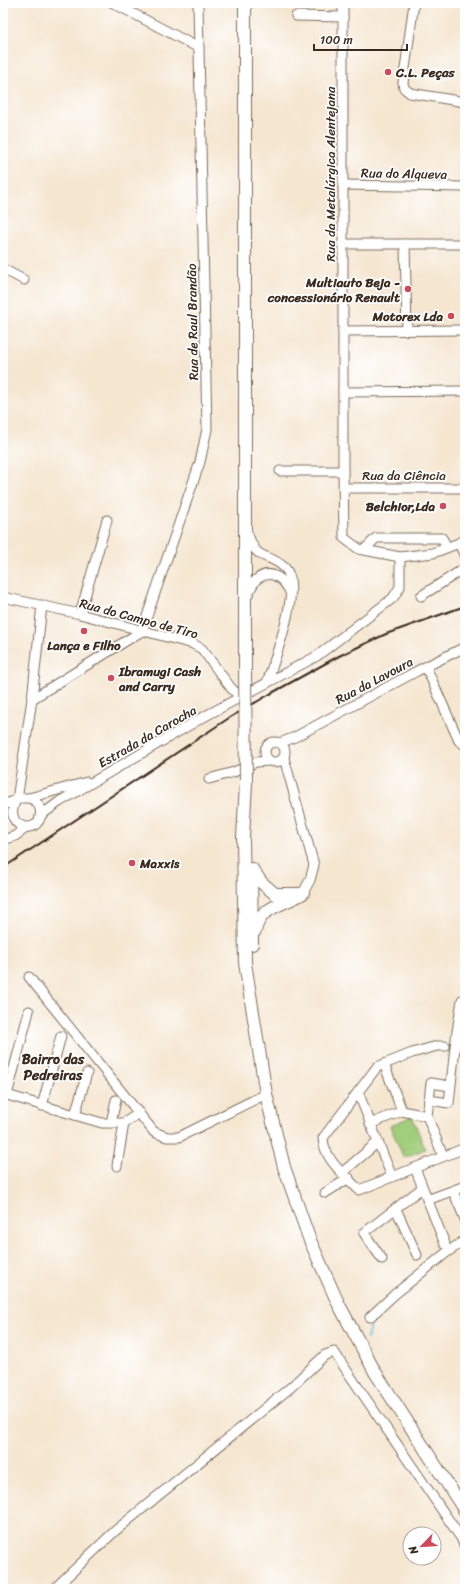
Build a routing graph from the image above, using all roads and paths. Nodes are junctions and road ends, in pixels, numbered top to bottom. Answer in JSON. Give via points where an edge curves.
{"nodes":[{"id":1,"x":113,"y":3,"type":"edge"},
{"id":2,"x":198,"y":3,"type":"edge"},
{"id":3,"x":246,"y":3,"type":"edge"},
{"id":4,"x":343,"y":3,"type":"edge"},
{"id":5,"x":414,"y":3,"type":"edge"},
{"id":6,"x":296,"y":16,"type":"dead end"},
{"id":7,"x":343,"y":17,"type":"junction"},
{"id":8,"x":199,"y":48,"type":"junction"},
{"id":9,"x":465,"y":102,"type":"edge"},
{"id":10,"x":343,"y":185,"type":"junction"},
{"id":11,"x":465,"y":187,"type":"edge"},
{"id":12,"x":342,"y":244,"type":"junction"},
{"id":13,"x":405,"y":244,"type":"junction"},
{"id":14,"x":465,"y":244,"type":"edge"},
{"id":15,"x":3,"y":269,"type":"edge"},
{"id":16,"x":24,"y":280,"type":"dead end"},
{"id":17,"x":407,"y":330,"type":"junction"},
{"id":18,"x":465,"y":330,"type":"edge"},
{"id":19,"x":343,"y":331,"type":"junction"},
{"id":20,"x":465,"y":391,"type":"edge"},
{"id":21,"x":343,"y":392,"type":"junction"},
{"id":22,"x":343,"y":471,"type":"junction"},
{"id":23,"x":280,"y":472,"type":"dead end"},
{"id":24,"x":343,"y":488,"type":"junction"},
{"id":25,"x":465,"y":488,"type":"edge"},
{"id":26,"x":107,"y":520,"type":"dead end"},
{"id":27,"x":246,"y":528,"type":"junction"},
{"id":28,"x":462,"y":541,"type":"edge"},
{"id":29,"x":447,"y":547,"type":"junction"},
{"id":30,"x":364,"y":549,"type":"junction"},
{"id":31,"x":465,"y":557,"type":"edge"},
{"id":32,"x":400,"y":558,"type":"junction"},
{"id":33,"x":465,"y":568,"type":"edge"},
{"id":34,"x":291,"y":593,"type":"junction"},
{"id":35,"x":421,"y":596,"type":"dead end"},
{"id":36,"x":3,"y":597,"type":"edge"},
{"id":37,"x":246,"y":600,"type":"junction"},
{"id":38,"x":42,"y":606,"type":"junction"},
{"id":39,"x":80,"y":614,"type":"junction"},
{"id":40,"x":142,"y":631,"type":"junction"},
{"id":41,"x":465,"y":647,"type":"edge"},
{"id":42,"x":426,"y":667,"type":"junction"},
{"id":43,"x":267,"y":683,"type":"junction"},
{"id":44,"x":248,"y":693,"type":"junction"},
{"id":45,"x":32,"y":698,"type":"junction"},
{"id":46,"x":465,"y":745,"type":"edge"},
{"id":47,"x":277,"y":754,"type":"junction"},
{"id":48,"x":100,"y":778,"type":"junction"},
{"id":49,"x":209,"y":780,"type":"dead end"},
{"id":50,"x":20,"y":784,"type":"junction"},
{"id":51,"x":57,"y":790,"type":"junction"},
{"id":52,"x":31,"y":799,"type":"junction"},
{"id":53,"x":17,"y":800,"type":"junction"},
{"id":54,"x":59,"y":802,"type":"junction"},
{"id":55,"x":3,"y":805,"type":"edge"},
{"id":56,"x":3,"y":811,"type":"edge"},
{"id":57,"x":40,"y":816,"type":"junction"},
{"id":58,"x":12,"y":820,"type":"junction"},
{"id":59,"x":26,"y":828,"type":"junction"},
{"id":60,"x":3,"y":840,"type":"edge"},
{"id":61,"x":247,"y":872,"type":"junction"},
{"id":62,"x":303,"y":893,"type":"joint"},
{"id":63,"x":275,"y":900,"type":"junction"},
{"id":64,"x":248,"y":902,"type":"junction"},
{"id":65,"x":252,"y":945,"type":"junction"},
{"id":66,"x":29,"y":977,"type":"dead end"},
{"id":67,"x":465,"y":1002,"type":"edge"},
{"id":68,"x":29,"y":1011,"type":"dead end"},
{"id":69,"x":252,"y":1018,"type":"junction"},
{"id":70,"x":61,"y":1036,"type":"dead end"},
{"id":71,"x":456,"y":1038,"type":"junction"},
{"id":72,"x":445,"y":1046,"type":"junction"},
{"id":73,"x":454,"y":1054,"type":"junction"},
{"id":74,"x":384,"y":1064,"type":"junction"},
{"id":75,"x":87,"y":1073,"type":"dead end"},
{"id":76,"x":450,"y":1086,"type":"junction"},
{"id":77,"x":358,"y":1092,"type":"junction"},
{"id":78,"x":266,"y":1094,"type":"junction"},
{"id":79,"x":116,"y":1100,"type":"dead end"},
{"id":80,"x":429,"y":1100,"type":"junction"},
{"id":81,"x":42,"y":1106,"type":"junction"},
{"id":82,"x":402,"y":1111,"type":"junction"},
{"id":83,"x":139,"y":1113,"type":"junction"},
{"id":84,"x":75,"y":1115,"type":"junction"},
{"id":85,"x":428,"y":1116,"type":"junction"},
{"id":86,"x":111,"y":1123,"type":"junction"},
{"id":87,"x":124,"y":1123,"type":"junction"},
{"id":88,"x":370,"y":1124,"type":"junction"},
{"id":89,"x":378,"y":1142,"type":"junction"},
{"id":90,"x":464,"y":1150,"type":"edge"},
{"id":91,"x":443,"y":1156,"type":"junction"},
{"id":92,"x":117,"y":1166,"type":"dead end"},
{"id":93,"x":415,"y":1168,"type":"junction"},
{"id":94,"x":346,"y":1175,"type":"junction"},
{"id":95,"x":392,"y":1177,"type":"junction"},
{"id":96,"x":465,"y":1186,"type":"edge"},
{"id":97,"x":422,"y":1188,"type":"junction"},
{"id":98,"x":453,"y":1191,"type":"junction"},
{"id":99,"x":325,"y":1194,"type":"dead end"},
{"id":100,"x":427,"y":1200,"type":"junction"},
{"id":101,"x":396,"y":1209,"type":"junction"},
{"id":102,"x":465,"y":1219,"type":"edge"},
{"id":103,"x":465,"y":1240,"type":"edge"},
{"id":104,"x":445,"y":1244,"type":"dead end"},
{"id":105,"x":417,"y":1255,"type":"dead end"},
{"id":106,"x":382,"y":1259,"type":"dead end"},
{"id":107,"x":370,"y":1317,"type":"dead end"},
{"id":108,"x":465,"y":1511,"type":"edge"},
{"id":109,"x":465,"y":1547,"type":"edge"},
{"id":110,"x":54,"y":1589,"type":"edge"}],
"edges":[{"from":1,"to":8,"type":"street"},
{"from":2,"to":8,"type":"street","name":"Rua de Raul Brandão"},
{"from":3,"to":27,"type":"main road"},
{"from":4,"to":7,"type":"street","name":"Rua da Metalúrgica Alentejana"},
{"from":5,"to":9,"type":"street","via":[[404,88],[410,93]]},
{"from":6,"to":7,"type":"street"},
{"from":7,"to":10,"type":"street","name":"Rua da Metalúrgica Alentejana"},
{"from":8,"to":40,"type":"street","name":"Rua de Raul Brandão","via":[[207,429],[200,462]]},
{"from":10,"to":11,"type":"street","name":"Rua do Alqueva"},
{"from":10,"to":12,"type":"street","name":"Rua da Metalúrgica Alentejana"},
{"from":12,"to":13,"type":"street"},
{"from":12,"to":19,"type":"street","name":"Rua da Metalúrgica Alentejana"},
{"from":13,"to":14,"type":"street"},
{"from":13,"to":17,"type":"street"},
{"from":15,"to":16,"type":"street"},
{"from":17,"to":18,"type":"street"},
{"from":17,"to":19,"type":"street"},
{"from":19,"to":21,"type":"street","name":"Rua da Metalúrgica Alentejana"},
{"from":20,"to":21,"type":"street"},
{"from":21,"to":22,"type":"street","name":"Rua da Metalúrgica Alentejana"},
{"from":22,"to":23,"type":"street"},
{"from":22,"to":24,"type":"street","name":"Rua da Metalúrgica Alentejana"},
{"from":24,"to":25,"type":"street","name":"Rua da Ciência"},
{"from":24,"to":30,"type":"street","name":"Rua da Metalúrgica Alentejana","via":[[344,538],[359,549]]},
{"from":26,"to":39,"type":"street"},
{"from":27,"to":34,"type":"street","via":[[255,550],[277,563],[289,574]]},
{"from":27,"to":37,"type":"main road"},
{"from":28,"to":29,"type":"street"},
{"from":28,"to":31,"type":"street"},
{"from":29,"to":30,"type":"street","via":[[442,538],[376,538]]},
{"from":29,"to":32,"type":"street","via":[[433,553]]},
{"from":30,"to":32,"type":"street"},
{"from":32,"to":43,"type":"street","name":"Estrada da Carocha","via":[[400,587],[393,598],[322,653]]},
{"from":33,"to":35,"type":"street"},
{"from":34,"to":37,"type":"street","via":[[281,579],[269,575],[257,580]]},
{"from":34,"to":43,"type":"street","via":[[289,610]]},
{"from":36,"to":38,"type":"street","name":"Rua do Campo de Tiro"},
{"from":37,"to":61,"type":"main road","bridge":true,"via":[[246,783],[243,837]]},
{"from":38,"to":39,"type":"street","name":"Rua do Campo de Tiro"},
{"from":38,"to":45,"type":"street"},
{"from":39,"to":40,"type":"street","name":"Rua do Campo de Tiro"},
{"from":40,"to":44,"type":"street","name":"Rua do Campo de Tiro","via":[[198,646],[236,693]]},
{"from":40,"to":45,"type":"street"},
{"from":41,"to":42,"type":"street","name":"Rua da Lavoura"},
{"from":42,"to":46,"type":"street","via":[[459,741]]},
{"from":42,"to":47,"type":"street","name":"Rua da Lavoura","via":[[295,737]]},
{"from":43,"to":44,"type":"street","name":"Estrada da Carocha"},
{"from":44,"to":48,"type":"street","name":"Estrada da Carocha"},
{"from":45,"to":50,"type":"street"},
{"from":47,"to":49,"type":"street"},
{"from":47,"to":62,"type":"street","via":[[288,775],[314,865]]},
{"from":48,"to":51,"type":"street"},
{"from":48,"to":54,"type":"street","name":"Estrada da Carocha"},
{"from":50,"to":52,"type":"street"},
{"from":50,"to":53,"type":"street"},
{"from":51,"to":52,"type":"street"},
{"from":51,"to":54,"type":"street"},
{"from":52,"to":53,"type":"street"},
{"from":52,"to":54,"type":"street","via":[[48,803]]},
{"from":52,"to":57,"type":"street","via":[[39,806]]},
{"from":53,"to":55,"type":"street"},
{"from":53,"to":58,"type":"street","via":[[11,808]]},
{"from":54,"to":57,"type":"street","name":"Estrada da Carocha"},
{"from":56,"to":58,"type":"street"},
{"from":57,"to":59,"type":"street","via":[[35,824]]},
{"from":58,"to":59,"type":"street"},
{"from":58,"to":60,"type":"street","via":[[10,832]]},
{"from":59,"to":60,"type":"street","via":[[15,836]]},
{"from":61,"to":63,"type":"main road","via":[[261,882]]},
{"from":61,"to":64,"type":"main road"},
{"from":62,"to":63,"type":"main road","via":[[286,895]]},
{"from":63,"to":64,"type":"main road","via":[[257,894]]},
{"from":63,"to":65,"type":"main road","via":[[256,924]]},
{"from":64,"to":65,"type":"main road"},
{"from":64,"to":69,"type":"main road","via":[[245,963]]},
{"from":65,"to":69,"type":"main road"},
{"from":66,"to":83,"type":"street"},
{"from":67,"to":71,"type":"street","via":[[462,1000]]},
{"from":68,"to":81,"type":"street","via":[[7,1096]]},
{"from":69,"to":78,"type":"main road"},
{"from":70,"to":81,"type":"street"},
{"from":71,"to":72,"type":"street"},
{"from":71,"to":73,"type":"street"},
{"from":72,"to":73,"type":"street"},
{"from":72,"to":74,"type":"street","via":[[437,1046]]},
{"from":73,"to":76,"type":"street"},
{"from":74,"to":77,"type":"street","via":[[377,1067]]},
{"from":74,"to":82,"type":"street"},
{"from":75,"to":84,"type":"street"},
{"from":76,"to":80,"type":"street","via":[[431,1083]]},
{"from":76,"to":80,"type":"street","via":[[449,1103]]},
{"from":77,"to":88,"type":"street"},
{"from":77,"to":94,"type":"street","via":[[323,1138],[323,1147],[328,1157]]},
{"from":78,"to":83,"type":"street","via":[[179,1137],[167,1137],[154,1132]]},
{"from":78,"to":108,"type":"main road","via":[[287,1174],[309,1238],[338,1303],[375,1372]]},
{"from":79,"to":86,"type":"street"},
{"from":80,"to":85,"type":"street"},
{"from":81,"to":84,"type":"street"},
{"from":82,"to":85,"type":"street"},
{"from":82,"to":88,"type":"street"},
{"from":83,"to":87,"type":"street"},
{"from":84,"to":86,"type":"street"},
{"from":85,"to":91,"type":"street"},
{"from":86,"to":87,"type":"street"},
{"from":87,"to":92,"type":"street"},
{"from":88,"to":89,"type":"street"},
{"from":89,"to":94,"type":"street"},
{"from":89,"to":95,"type":"street"},
{"from":90,"to":91,"type":"street"},
{"from":91,"to":93,"type":"street"},
{"from":93,"to":95,"type":"street"},
{"from":93,"to":97,"type":"street"},
{"from":94,"to":95,"type":"street","via":[[360,1190]]},
{"from":94,"to":99,"type":"street"},
{"from":96,"to":98,"type":"street"},
{"from":97,"to":100,"type":"street"},
{"from":97,"to":101,"type":"street"},
{"from":98,"to":100,"type":"street"},
{"from":98,"to":102,"type":"street"},
{"from":100,"to":104,"type":"street"},
{"from":101,"to":105,"type":"street"},
{"from":101,"to":106,"type":"street","via":[[364,1233]]},
{"from":103,"to":107,"type":"street","via":[[395,1294]]},
{"from":109,"to":110,"type":"street","via":[[411,1463],[334,1352],[324,1355],[291,1386],[115,1531]]}]}
